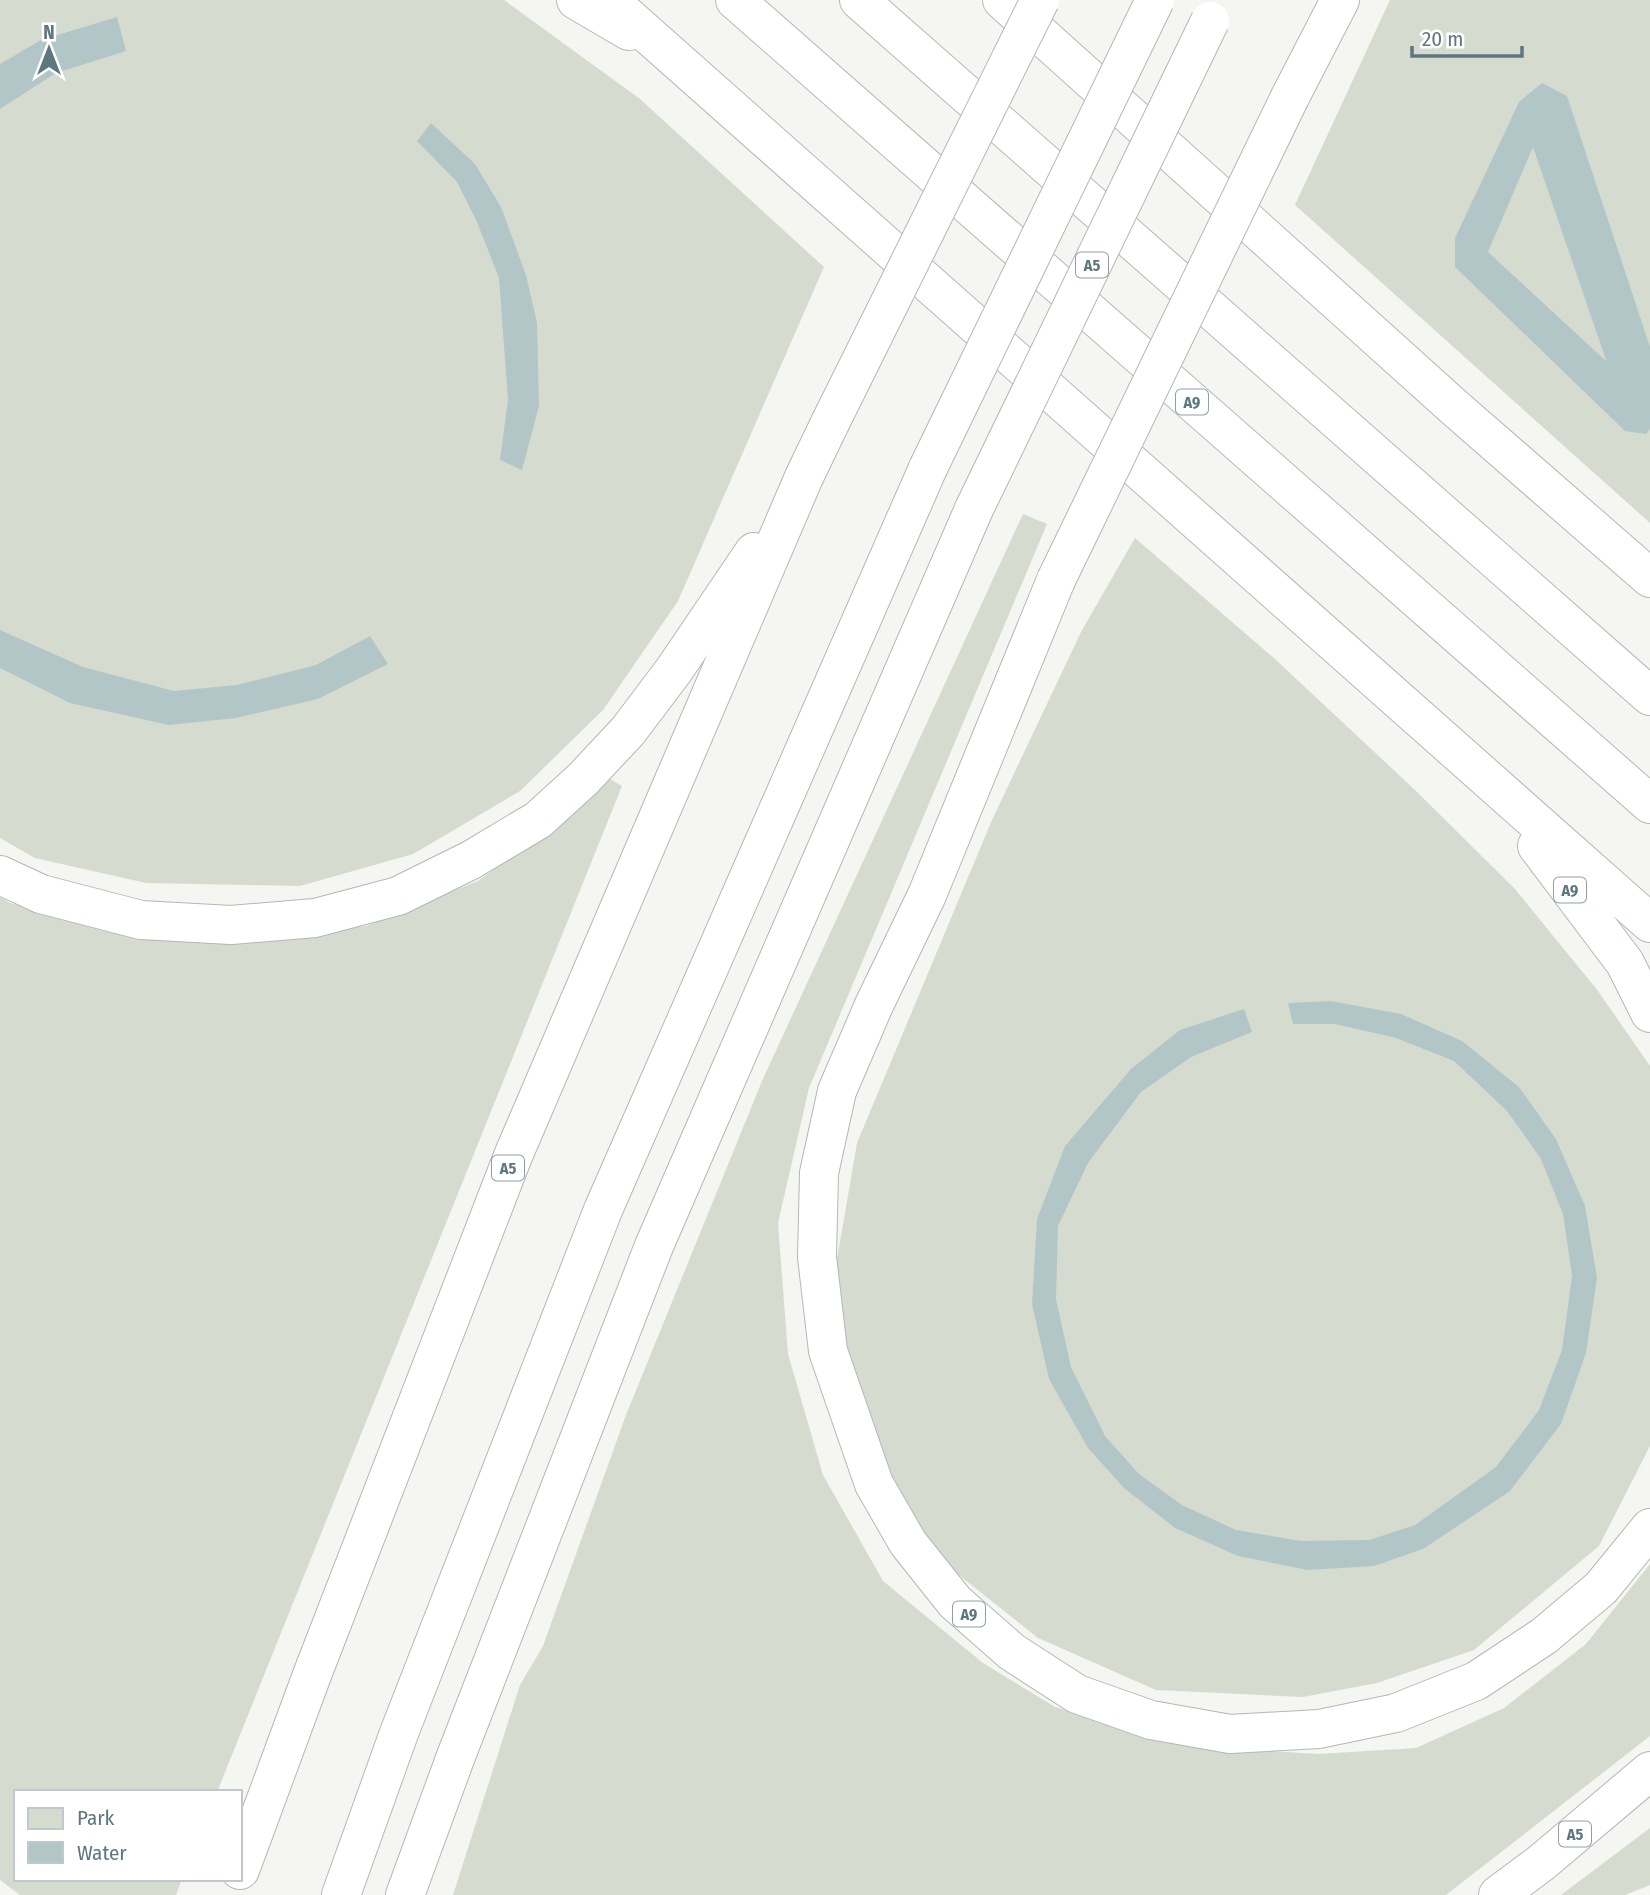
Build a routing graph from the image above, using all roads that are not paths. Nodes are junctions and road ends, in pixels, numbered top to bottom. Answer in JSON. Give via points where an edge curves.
{"nodes":[{"id":1,"x":576,"y":0,"type":"edge"},
{"id":2,"x":609,"y":0,"type":"edge"},
{"id":3,"x":735,"y":0,"type":"edge"},
{"id":4,"x":859,"y":0,"type":"edge"},
{"id":5,"x":1002,"y":0,"type":"edge"},
{"id":6,"x":1040,"y":0,"type":"edge"},
{"id":7,"x":1155,"y":0,"type":"edge"},
{"id":8,"x":1340,"y":0,"type":"edge"},
{"id":9,"x":1216,"y":11,"type":"edge"},
{"id":10,"x":680,"y":62,"type":"junction"},
{"id":11,"x":804,"y":477,"type":"junction"},
{"id":12,"x":1650,"y":578,"type":"edge"},
{"id":13,"x":1650,"y":696,"type":"edge"},
{"id":14,"x":1479,"y":773,"type":"junction"},
{"id":15,"x":1650,"y":804,"type":"edge"},
{"id":16,"x":0,"y":875,"type":"edge"},
{"id":17,"x":1650,"y":923,"type":"edge"},
{"id":18,"x":1650,"y":1013,"type":"edge"},
{"id":19,"x":1650,"y":1528,"type":"edge"},
{"id":20,"x":1650,"y":1771,"type":"edge"},
{"id":21,"x":242,"y":1865,"type":"edge"},
{"id":22,"x":341,"y":1895,"type":"edge"},
{"id":23,"x":405,"y":1895,"type":"edge"},
{"id":24,"x":1498,"y":1895,"type":"edge"}],
"edges":[{"from":1,"to":10,"type":"highway"},
{"from":2,"to":10,"type":"highway","number":"A9"},
{"from":3,"to":15,"type":"highway","number":"A9"},
{"from":4,"to":13,"type":"highway"},
{"from":5,"to":12,"type":"highway"},
{"from":6,"to":11,"type":"highway","number":"A5","bridge":true},
{"from":7,"to":22,"type":"highway","bridge":true,"via":[[928,468],[603,1210],[399,1732]]},
{"from":8,"to":19,"type":"highway","number":"A9","bridge":true,"via":[[1056,580],[926,895],[837,1091],[819,1173],[817,1257],[828,1351],[874,1484],[908,1543],[955,1602],[1012,1652],[1077,1694],[1151,1720],[1230,1734],[1319,1729],[1396,1713],[1476,1681],[1544,1636],[1601,1588]]},
{"from":9,"to":23,"type":"highway","number":"A5","bridge":true,"via":[[974,509],[654,1245]]},
{"from":10,"to":14,"type":"highway","number":"A9"},
{"from":11,"to":16,"type":"highway","number":"A5","via":[[628,731],[538,820],[471,860],[398,896],[315,918],[231,925],[141,920],[41,894]]},
{"from":11,"to":21,"type":"highway","number":"A5","via":[[513,1156]]},
{"from":14,"to":17,"type":"highway","number":"A9"},
{"from":14,"to":18,"type":"highway","number":"A9","via":[[1625,963]]},
{"from":20,"to":24,"type":"highway","number":"A5"}]}
